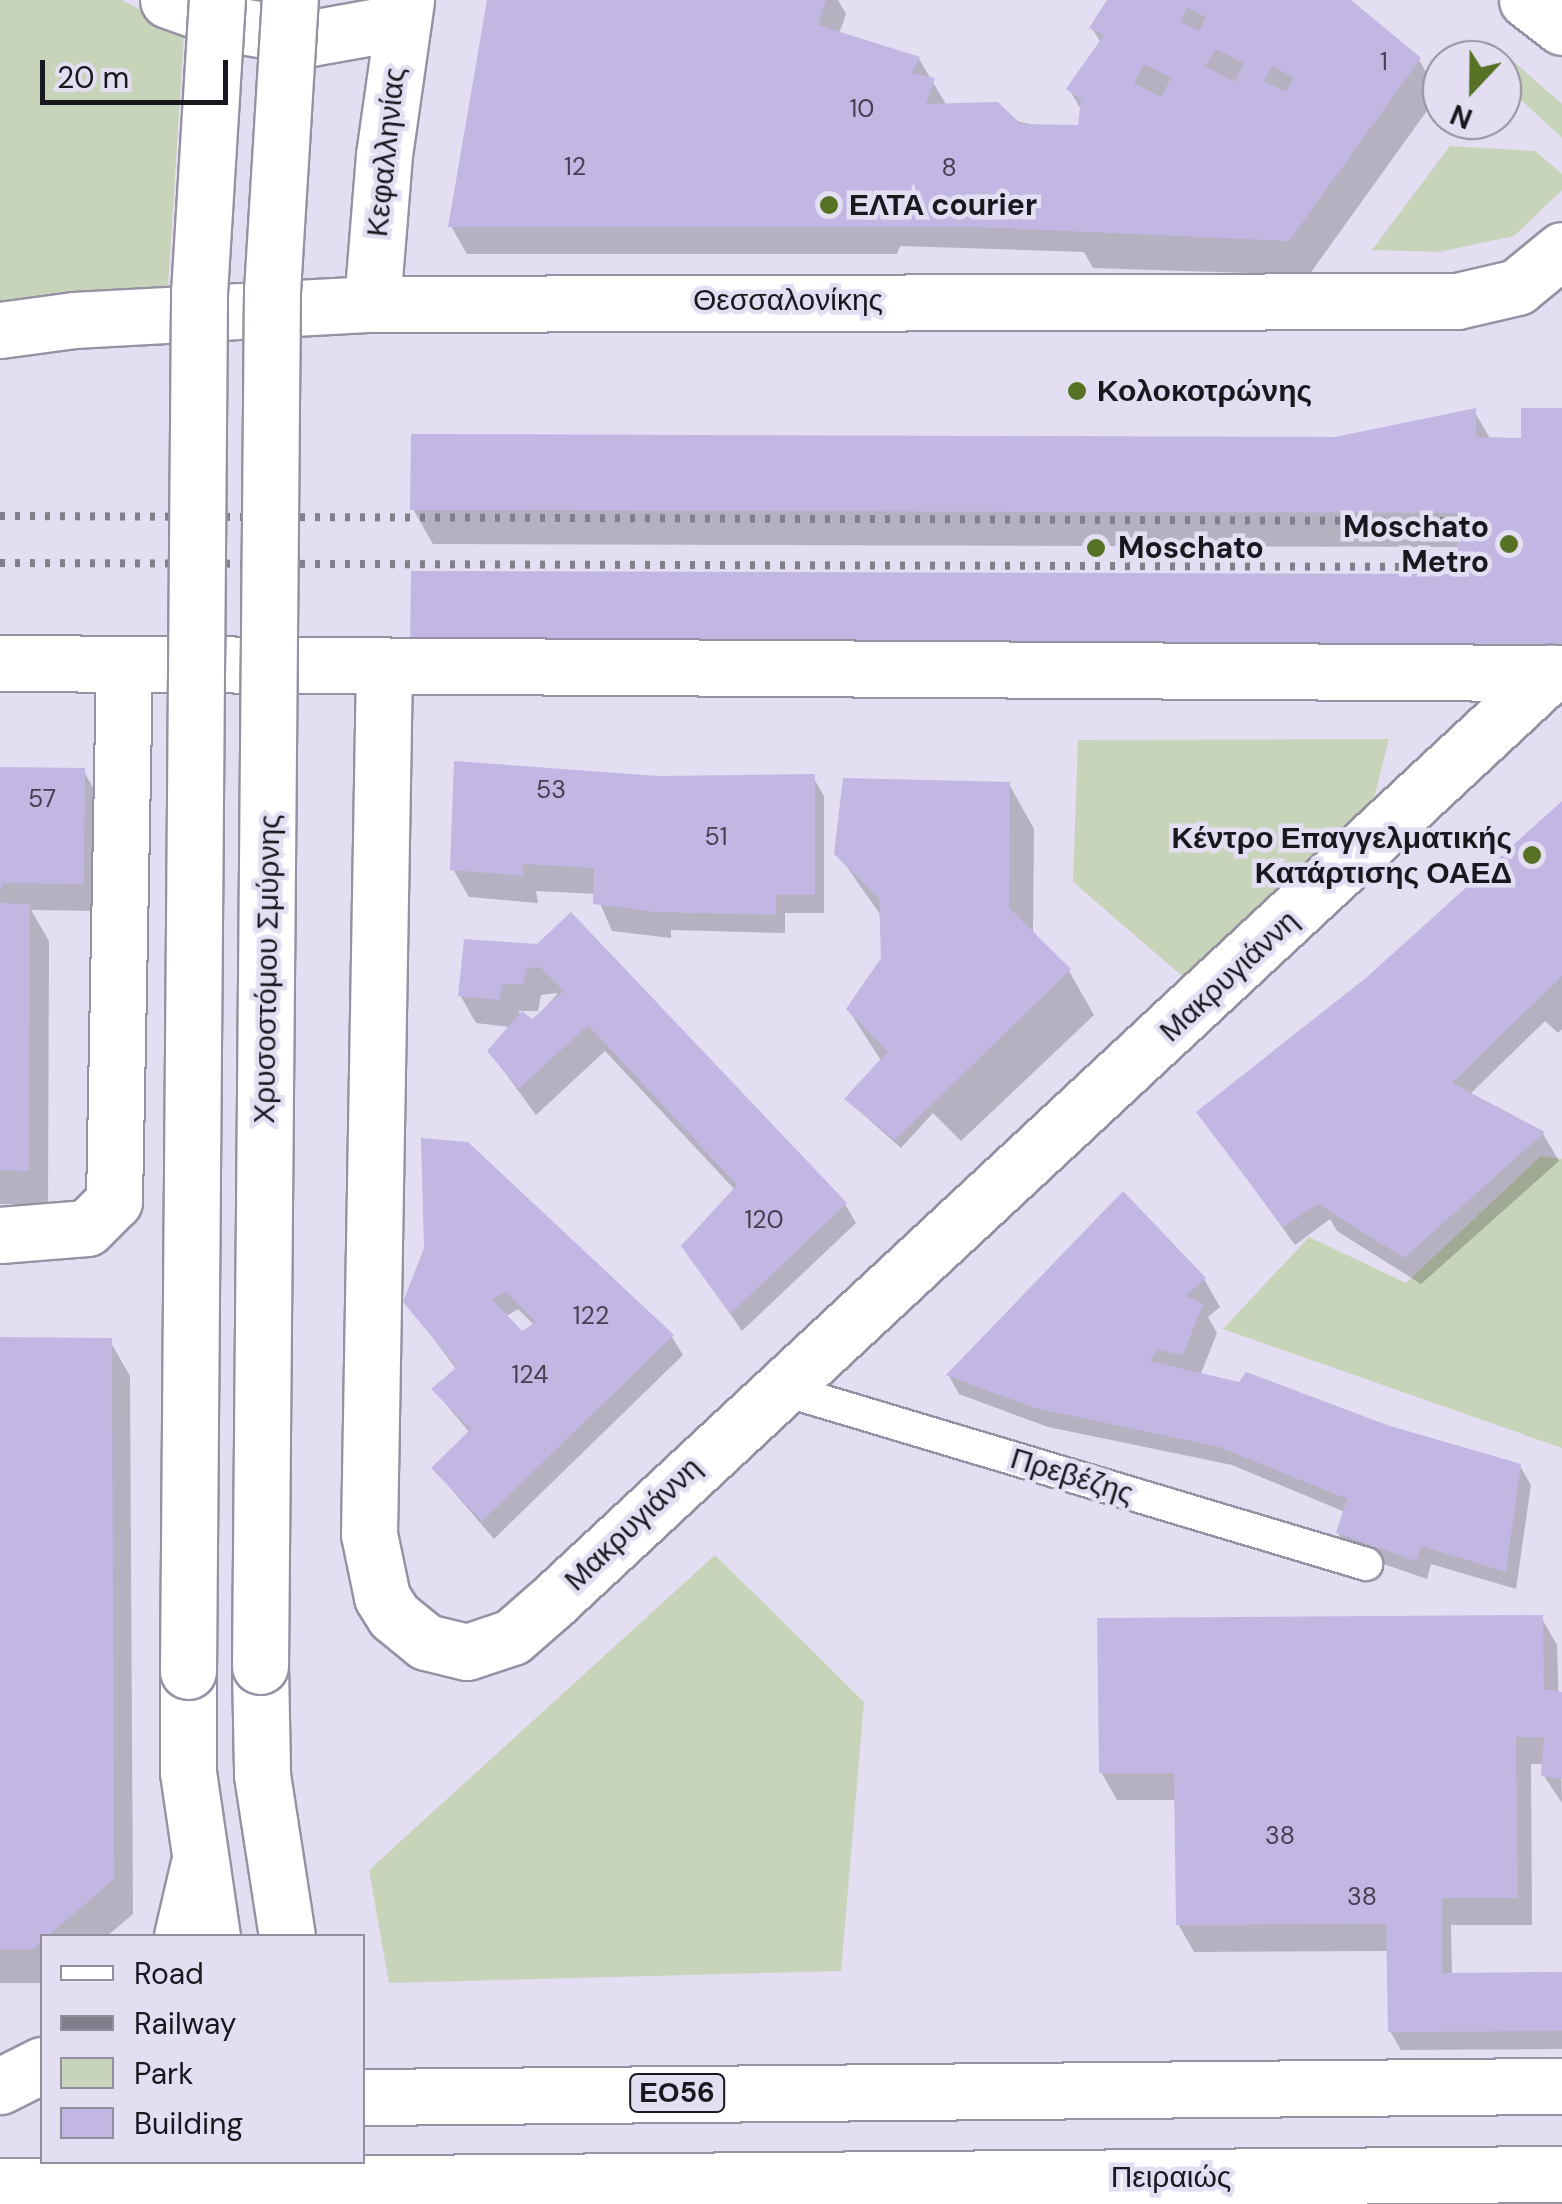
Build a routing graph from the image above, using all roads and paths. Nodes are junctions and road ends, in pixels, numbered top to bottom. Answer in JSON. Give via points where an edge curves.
{"nodes":[{"id":1,"x":168,"y":0,"type":"edge"},
{"id":2,"x":218,"y":0,"type":"edge"},
{"id":3,"x":290,"y":0,"type":"edge"},
{"id":4,"x":1528,"y":0,"type":"edge"},
{"id":5,"x":403,"y":11,"type":"edge"},
{"id":6,"x":1562,"y":27,"type":"edge"},
{"id":7,"x":1562,"y":250,"type":"edge"},
{"id":8,"x":372,"y":304,"type":"junction"},
{"id":9,"x":0,"y":330,"type":"edge"},
{"id":10,"x":0,"y":663,"type":"edge"},
{"id":11,"x":124,"y":664,"type":"junction"},
{"id":12,"x":384,"y":666,"type":"junction"},
{"id":13,"x":1556,"y":673,"type":"edge"},
{"id":14,"x":0,"y":1235,"type":"edge"},
{"id":15,"x":778,"y":1388,"type":"junction"},
{"id":16,"x":1366,"y":1564,"type":"dead end"},
{"id":17,"x":198,"y":1867,"type":"junction"},
{"id":18,"x":182,"y":1934,"type":"edge"},
{"id":19,"x":212,"y":1934,"type":"edge"},
{"id":20,"x":287,"y":1934,"type":"edge"},
{"id":21,"x":40,"y":2066,"type":"edge"},
{"id":22,"x":0,"y":2086,"type":"edge"},
{"id":23,"x":1562,"y":2086,"type":"edge"},
{"id":24,"x":365,"y":2097,"type":"edge"},
{"id":25,"x":40,"y":2098,"type":"edge"},
{"id":26,"x":0,"y":2099,"type":"edge"},
{"id":27,"x":261,"y":2173,"type":"edge"},
{"id":28,"x":1562,"y":2174,"type":"edge"},
{"id":29,"x":0,"y":2186,"type":"edge"}],
"edges":[{"from":1,"to":5,"type":"street","via":[[240,26],[311,38]]},
{"from":2,"to":17,"type":"street","bridge":true,"via":[[198,292],[188,1672],[188,1772]]},
{"from":3,"to":20,"type":"street","name":"Χρυσοστόμου Σμύρνης","bridge":true,"via":[[272,291],[260,1666],[262,1775]]},
{"from":4,"to":6,"type":"street"},
{"from":5,"to":8,"type":"street","name":"Κεφαλληνίας"},
{"from":7,"to":8,"type":"street","name":"Θεσσαλονίκης","via":[[1517,287],[1457,301]]},
{"from":8,"to":9,"type":"street","name":"Θεσσαλονίκης"},
{"from":10,"to":11,"type":"street"},
{"from":11,"to":12,"type":"street"},
{"from":11,"to":14,"type":"street","via":[[118,1184],[104,1214],[63,1234]]},
{"from":12,"to":13,"type":"street"},
{"from":12,"to":15,"type":"street","name":"Μακρυγιάννη","via":[[370,1534],[382,1596],[408,1632],[426,1642],[467,1652],[491,1648],[551,1603]]},
{"from":13,"to":15,"type":"street","name":"Μακρυγιάννη"},
{"from":15,"to":16,"type":"lane","name":"Πρεβέζης"},
{"from":17,"to":18,"type":"street"},
{"from":17,"to":19,"type":"street"},
{"from":21,"to":22,"type":"street"},
{"from":23,"to":24,"type":"street","number":"ΕΟ56"},
{"from":25,"to":26,"type":"street"},
{"from":27,"to":28,"type":"street","name":"Πειραιώς"},
{"from":27,"to":29,"type":"street","name":"Πειραιώς"}]}
